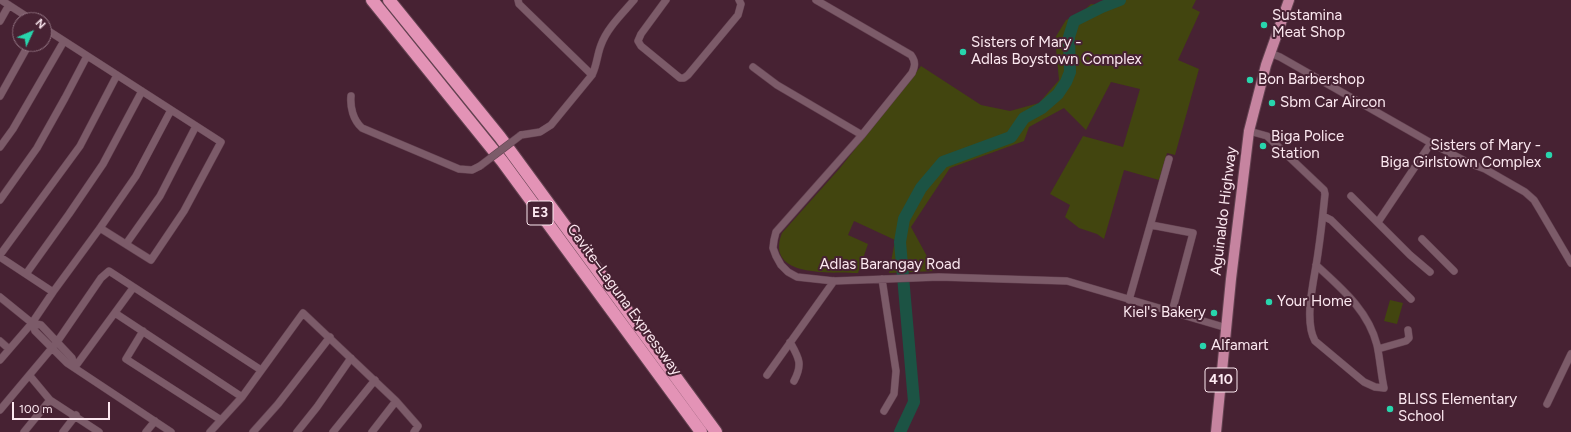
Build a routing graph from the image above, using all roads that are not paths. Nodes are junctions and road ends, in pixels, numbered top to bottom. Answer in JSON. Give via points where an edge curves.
{"nodes":[{"id":1,"x":1,"y":0,"type":"edge"},
{"id":2,"x":372,"y":0,"type":"edge"},
{"id":3,"x":389,"y":0,"type":"edge"},
{"id":4,"x":518,"y":0,"type":"edge"},
{"id":5,"x":634,"y":0,"type":"edge"},
{"id":6,"x":666,"y":0,"type":"edge"},
{"id":7,"x":739,"y":0,"type":"edge"},
{"id":8,"x":816,"y":0,"type":"edge"},
{"id":9,"x":1289,"y":0,"type":"edge"},
{"id":10,"x":9,"y":5,"type":"junction"},
{"id":11,"x":20,"y":12,"type":"edge"},
{"id":12,"x":0,"y":21,"type":"edge"},
{"id":13,"x":52,"y":33,"type":"edge"},
{"id":14,"x":64,"y":41,"type":"junction"},
{"id":15,"x":25,"y":52,"type":"edge"},
{"id":16,"x":1270,"y":53,"type":"junction"},
{"id":17,"x":87,"y":56,"type":"junction"},
{"id":18,"x":753,"y":66,"type":"dead end"},
{"id":19,"x":117,"y":75,"type":"junction"},
{"id":20,"x":592,"y":75,"type":"junction"},
{"id":21,"x":142,"y":91,"type":"junction"},
{"id":22,"x":0,"y":96,"type":"edge"},
{"id":23,"x":352,"y":96,"type":"dead end"},
{"id":24,"x":171,"y":110,"type":"junction"},
{"id":25,"x":196,"y":126,"type":"junction"},
{"id":26,"x":1249,"y":131,"type":"junction"},
{"id":27,"x":862,"y":135,"type":"junction"},
{"id":28,"x":1431,"y":143,"type":"junction"},
{"id":29,"x":0,"y":147,"type":"edge"},
{"id":30,"x":1169,"y":159,"type":"dead end"},
{"id":31,"x":1351,"y":196,"type":"dead end"},
{"id":32,"x":0,"y":200,"type":"edge"},
{"id":33,"x":1323,"y":216,"type":"junction"},
{"id":34,"x":1378,"y":222,"type":"junction"},
{"id":35,"x":1151,"y":225,"type":"junction"},
{"id":36,"x":100,"y":228,"type":"junction"},
{"id":37,"x":1422,"y":239,"type":"dead end"},
{"id":38,"x":126,"y":244,"type":"junction"},
{"id":39,"x":0,"y":256,"type":"edge"},
{"id":40,"x":1571,"y":263,"type":"edge"},
{"id":41,"x":1316,"y":265,"type":"junction"},
{"id":42,"x":1454,"y":271,"type":"dead end"},
{"id":43,"x":1430,"y":272,"type":"dead end"},
{"id":44,"x":26,"y":274,"type":"junction"},
{"id":45,"x":882,"y":279,"type":"junction"},
{"id":46,"x":834,"y":281,"type":"junction"},
{"id":47,"x":133,"y":288,"type":"junction"},
{"id":48,"x":52,"y":292,"type":"junction"},
{"id":49,"x":0,"y":297,"type":"edge"},
{"id":50,"x":1411,"y":299,"type":"dead end"},
{"id":51,"x":1129,"y":300,"type":"junction"},
{"id":52,"x":1172,"y":312,"type":"junction"},
{"id":53,"x":115,"y":313,"type":"junction"},
{"id":54,"x":32,"y":323,"type":"junction"},
{"id":55,"x":1227,"y":328,"type":"junction"},
{"id":56,"x":1408,"y":330,"type":"dead end"},
{"id":57,"x":143,"y":331,"type":"junction"},
{"id":58,"x":330,"y":337,"type":"junction"},
{"id":59,"x":0,"y":341,"type":"edge"},
{"id":60,"x":790,"y":342,"type":"junction"},
{"id":61,"x":54,"y":345,"type":"junction"},
{"id":62,"x":9,"y":349,"type":"junction"},
{"id":63,"x":1378,"y":349,"type":"junction"},
{"id":64,"x":1571,"y":354,"type":"edge"},
{"id":65,"x":352,"y":358,"type":"junction"},
{"id":66,"x":0,"y":360,"type":"edge"},
{"id":67,"x":75,"y":367,"type":"junction"},
{"id":68,"x":261,"y":370,"type":"junction"},
{"id":69,"x":768,"y":375,"type":"dead end"},
{"id":70,"x":30,"y":376,"type":"junction"},
{"id":71,"x":375,"y":380,"type":"junction"},
{"id":72,"x":794,"y":381,"type":"dead end"},
{"id":73,"x":242,"y":397,"type":"junction"},
{"id":74,"x":50,"y":400,"type":"junction"},
{"id":75,"x":396,"y":401,"type":"junction"},
{"id":76,"x":1547,"y":404,"type":"dead end"},
{"id":77,"x":0,"y":410,"type":"edge"},
{"id":78,"x":884,"y":411,"type":"dead end"},
{"id":79,"x":76,"y":416,"type":"junction"},
{"id":80,"x":221,"y":420,"type":"junction"},
{"id":81,"x":155,"y":421,"type":"junction"},
{"id":82,"x":24,"y":432,"type":"edge"},
{"id":83,"x":63,"y":432,"type":"edge"},
{"id":84,"x":99,"y":432,"type":"edge"},
{"id":85,"x":146,"y":432,"type":"edge"},
{"id":86,"x":171,"y":432,"type":"edge"},
{"id":87,"x":210,"y":432,"type":"edge"},
{"id":88,"x":253,"y":432,"type":"edge"},
{"id":89,"x":297,"y":432,"type":"edge"},
{"id":90,"x":334,"y":432,"type":"edge"},
{"id":91,"x":372,"y":432,"type":"edge"},
{"id":92,"x":414,"y":432,"type":"edge"},
{"id":93,"x":700,"y":432,"type":"edge"},
{"id":94,"x":716,"y":432,"type":"edge"},
{"id":95,"x":1216,"y":432,"type":"edge"}],
"edges":[{"from":1,"to":10,"type":"street"},
{"from":2,"to":93,"type":"highway","name":"Cavite–Laguna Expressway","number":"E3","via":[[502,161]]},
{"from":3,"to":94,"type":"highway","name":"Cavite–Laguna Expressway","number":"E3","via":[[500,137]]},
{"from":4,"to":20,"type":"street","via":[[518,4]]},
{"from":5,"to":20,"type":"street","via":[[609,30],[601,45]]},
{"from":6,"to":7,"type":"street","via":[[638,41],[680,78],[684,78],[738,15],[741,4]]},
{"from":8,"to":27,"type":"street","name":"Adlas Barangay Road","via":[[911,55],[915,60],[912,73]]},
{"from":9,"to":16,"type":"main road","name":"Aguinaldo Highway","number":"410"},
{"from":10,"to":11,"type":"street"},
{"from":10,"to":12,"type":"street"},
{"from":13,"to":14,"type":"street"},
{"from":14,"to":17,"type":"street"},
{"from":14,"to":29,"type":"street"},
{"from":15,"to":22,"type":"street"},
{"from":16,"to":26,"type":"main road","name":"Aguinaldo Highway","number":"410"},
{"from":16,"to":28,"type":"street"},
{"from":17,"to":19,"type":"street"},
{"from":17,"to":32,"type":"street","via":[[36,148]]},
{"from":18,"to":27,"type":"street","via":[[777,85]]},
{"from":19,"to":21,"type":"street"},
{"from":19,"to":39,"type":"street","via":[[80,146]]},
{"from":20,"to":23,"type":"street","bridge":true,"via":[[551,125],[540,132],[521,135],[472,170],[459,169],[362,128],[354,118],[350,104]]},
{"from":21,"to":24,"type":"street"},
{"from":21,"to":44,"type":"street","via":[[103,164]]},
{"from":24,"to":25,"type":"street"},
{"from":24,"to":36,"type":"street","via":[[136,176]]},
{"from":25,"to":38,"type":"street","via":[[160,196]]},
{"from":25,"to":38,"type":"street","via":[[221,142],[184,210],[151,260]]},
{"from":26,"to":33,"type":"street","via":[[1267,136],[1324,190]]},
{"from":26,"to":55,"type":"main road","name":"Aguinaldo Highway","number":"410"},
{"from":27,"to":46,"type":"street","name":"Adlas Barangay Road","via":[[776,232],[774,240],[776,256],[788,272],[797,277]]},
{"from":28,"to":34,"type":"street"},
{"from":28,"to":40,"type":"street","via":[[1486,169],[1525,192],[1537,205]]},
{"from":30,"to":35,"type":"street"},
{"from":31,"to":34,"type":"street"},
{"from":33,"to":41,"type":"street"},
{"from":33,"to":50,"type":"street","via":[[1332,220]]},
{"from":34,"to":43,"type":"street"},
{"from":35,"to":51,"type":"street"},
{"from":35,"to":52,"type":"street","via":[[1193,233]]},
{"from":36,"to":38,"type":"street"},
{"from":36,"to":48,"type":"street"},
{"from":37,"to":42,"type":"street"},
{"from":39,"to":44,"type":"street"},
{"from":41,"to":63,"type":"street","via":[[1364,314]]},
{"from":41,"to":63,"type":"street","via":[[1310,318],[1315,341],[1364,382],[1384,388]]},
{"from":44,"to":48,"type":"street"},
{"from":45,"to":46,"type":"street","name":"Adlas Barangay Road"},
{"from":45,"to":51,"type":"street","name":"Adlas Barangay Road","via":[[1067,281]]},
{"from":45,"to":78,"type":"street","via":[[896,371],[894,394]]},
{"from":46,"to":60,"type":"street"},
{"from":47,"to":53,"type":"street"},
{"from":47,"to":61,"type":"street","via":[[109,271]]},
{"from":47,"to":68,"type":"street"},
{"from":48,"to":54,"type":"street"},
{"from":49,"to":54,"type":"street"},
{"from":51,"to":52,"type":"street","name":"Adlas Barangay Road"},
{"from":52,"to":55,"type":"street","name":"Adlas Barangay Road"},
{"from":53,"to":57,"type":"street"},
{"from":53,"to":67,"type":"street"},
{"from":54,"to":61,"type":"street","via":[[35,331]]},
{"from":54,"to":62,"type":"street"},
{"from":55,"to":95,"type":"main road","name":"Aguinaldo Highway","number":"410"},
{"from":56,"to":63,"type":"street","via":[[1409,338],[1406,341]]},
{"from":57,"to":73,"type":"street"},
{"from":57,"to":80,"type":"street","via":[[126,359]]},
{"from":58,"to":65,"type":"street"},
{"from":58,"to":68,"type":"street","via":[[303,313]]},
{"from":58,"to":88,"type":"street"},
{"from":59,"to":62,"type":"street"},
{"from":60,"to":69,"type":"street"},
{"from":60,"to":72,"type":"street","via":[[800,364]]},
{"from":61,"to":67,"type":"street","via":[[67,363]]},
{"from":61,"to":70,"type":"street"},
{"from":62,"to":66,"type":"street"},
{"from":64,"to":76,"type":"street"},
{"from":65,"to":71,"type":"street"},
{"from":65,"to":89,"type":"street"},
{"from":67,"to":81,"type":"street"},
{"from":68,"to":73,"type":"street"},
{"from":70,"to":74,"type":"street"},
{"from":70,"to":77,"type":"street"},
{"from":71,"to":75,"type":"street"},
{"from":71,"to":90,"type":"street"},
{"from":73,"to":80,"type":"street"},
{"from":74,"to":79,"type":"street"},
{"from":74,"to":82,"type":"street"},
{"from":75,"to":91,"type":"street"},
{"from":75,"to":92,"type":"street","via":[[418,426]]},
{"from":79,"to":83,"type":"street"},
{"from":79,"to":84,"type":"street"},
{"from":80,"to":87,"type":"street"},
{"from":81,"to":85,"type":"street"},
{"from":81,"to":86,"type":"street"}]}
